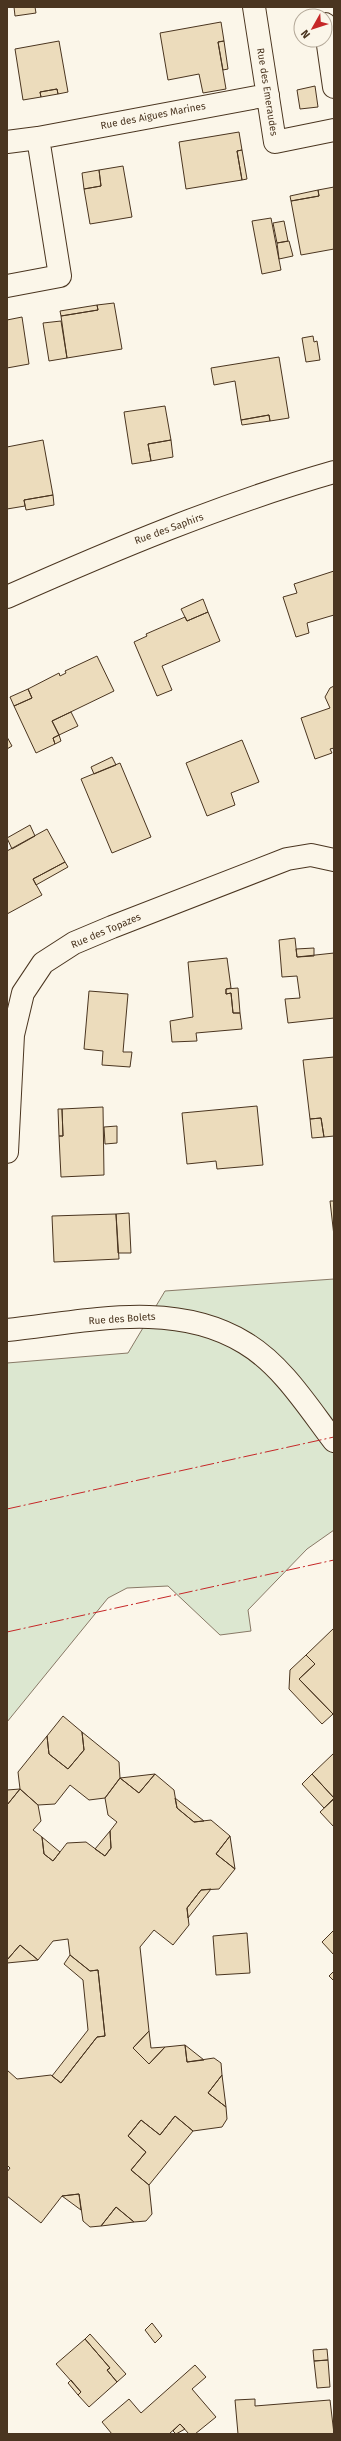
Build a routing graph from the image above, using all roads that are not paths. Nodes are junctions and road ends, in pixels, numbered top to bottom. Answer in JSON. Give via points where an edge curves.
{"nodes":[{"id":1,"x":254,"y":7,"type":"edge"},
{"id":2,"x":328,"y":48,"type":"edge"},
{"id":3,"x":334,"y":86,"type":"edge"},
{"id":4,"x":268,"y":95,"type":"junction"},
{"id":5,"x":334,"y":130,"type":"edge"},
{"id":6,"x":38,"y":138,"type":"junction"},
{"id":7,"x":7,"y":142,"type":"edge"},
{"id":8,"x":7,"y":286,"type":"edge"},
{"id":9,"x":334,"y":472,"type":"edge"},
{"id":10,"x":7,"y":597,"type":"edge"},
{"id":11,"x":334,"y":860,"type":"edge"},
{"id":12,"x":7,"y":1152,"type":"edge"},
{"id":13,"x":7,"y":1330,"type":"edge"},
{"id":14,"x":334,"y":1441,"type":"edge"}],
"edges":[{"from":1,"to":4,"type":"street","name":"Rue des Emeraudes"},
{"from":2,"to":3,"type":"street"},
{"from":4,"to":5,"type":"street","name":"Rue des Emeraudes","via":[[275,142]]},
{"from":4,"to":6,"type":"street","name":"Rue des Aigues Marines"},
{"from":6,"to":7,"type":"street","name":"Rue des Aigues Marines"},
{"from":6,"to":8,"type":"street","via":[[60,276]]},
{"from":9,"to":10,"type":"street","name":"Rue des Saphirs","via":[[302,481],[150,536]]},
{"from":11,"to":12,"type":"street","name":"Rue des Topazes","via":[[311,856],[287,859],[74,943],[43,964],[24,993],[14,1035]]},
{"from":13,"to":14,"type":"street","name":"Rue des Bolets","via":[[132,1317],[163,1317],[215,1329],[244,1342],[268,1362],[299,1394]]}]}
